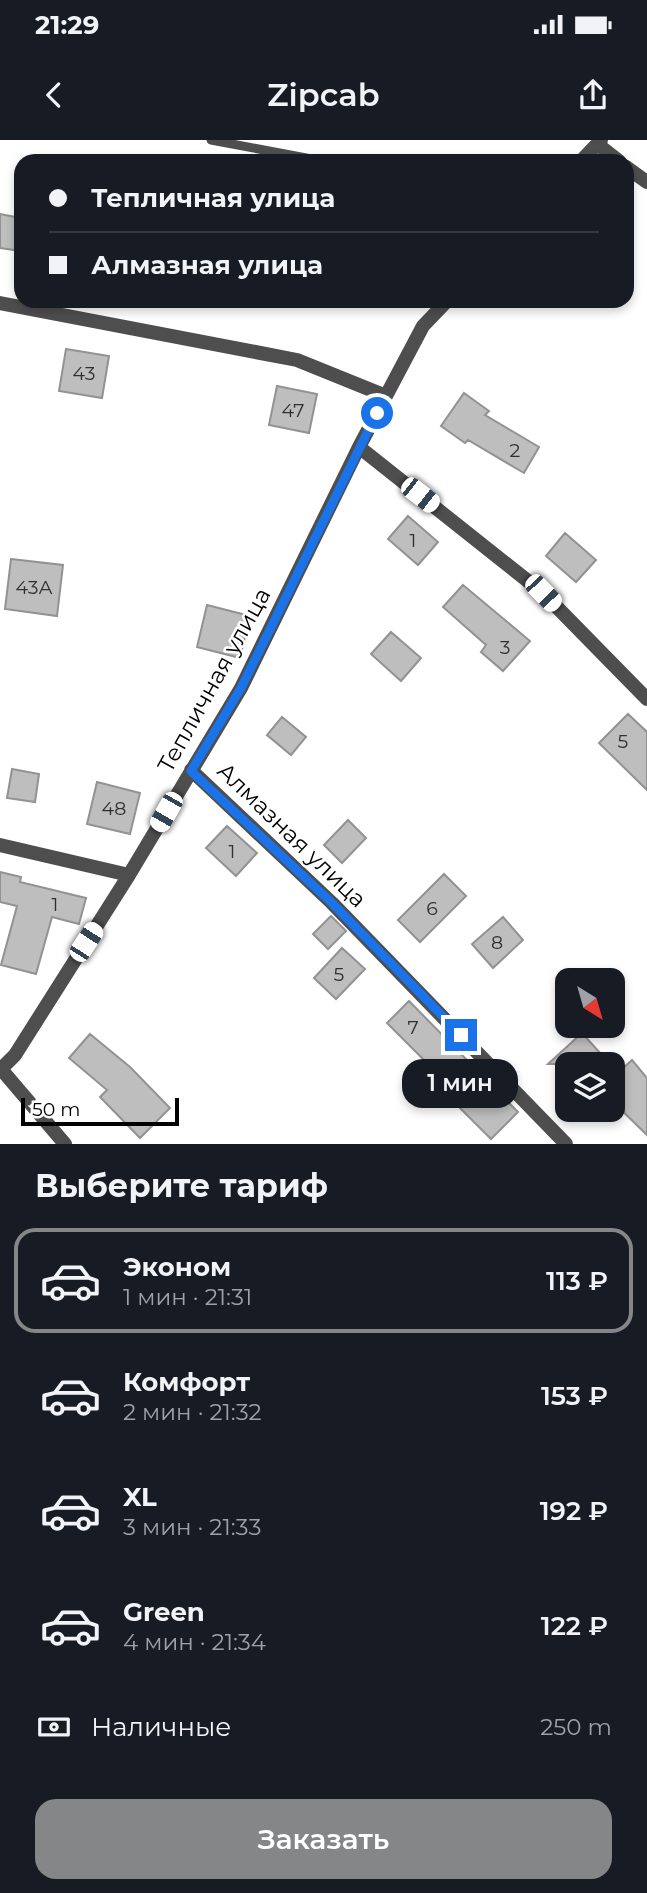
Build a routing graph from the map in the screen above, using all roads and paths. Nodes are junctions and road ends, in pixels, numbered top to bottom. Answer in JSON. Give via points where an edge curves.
{"nodes":[{"id":1,"x":211,"y":140,"type":"edge"},
{"id":2,"x":284,"y":154,"type":"edge"},
{"id":3,"x":26,"y":308,"type":"edge"},
{"id":4,"x":440,"y":308,"type":"edge"},
{"id":5,"x":386,"y":396,"type":"junction"},
{"id":6,"x":359,"y":447,"type":"junction"},
{"id":7,"x":647,"y":699,"type":"edge"},
{"id":8,"x":191,"y":771,"type":"junction"},
{"id":9,"x":0,"y":845,"type":"edge"},
{"id":10,"x":129,"y":875,"type":"junction"},
{"id":11,"x":1,"y":1069,"type":"edge"},
{"id":12,"x":65,"y":1144,"type":"edge"},
{"id":13,"x":566,"y":1144,"type":"edge"}],
"edges":[{"from":1,"to":2,"type":"lane"},
{"from":3,"to":5,"type":"street","via":[[297,360]]},
{"from":4,"to":5,"type":"street","name":"Тепличная улица","via":[[423,326]]},
{"from":5,"to":6,"type":"street","name":"Тепличная улица"},
{"from":6,"to":7,"type":"street","via":[[543,593]]},
{"from":6,"to":8,"type":"street","name":"Тепличная улица","via":[[241,688]]},
{"from":8,"to":10,"type":"street","name":"Тепличная улица"},
{"from":8,"to":13,"type":"street","name":"Алмазная улица","via":[[332,903]]},
{"from":9,"to":10,"type":"street"},
{"from":10,"to":11,"type":"street","name":"Тепличная улица","via":[[15,1055]]},
{"from":11,"to":12,"type":"street"}]}
